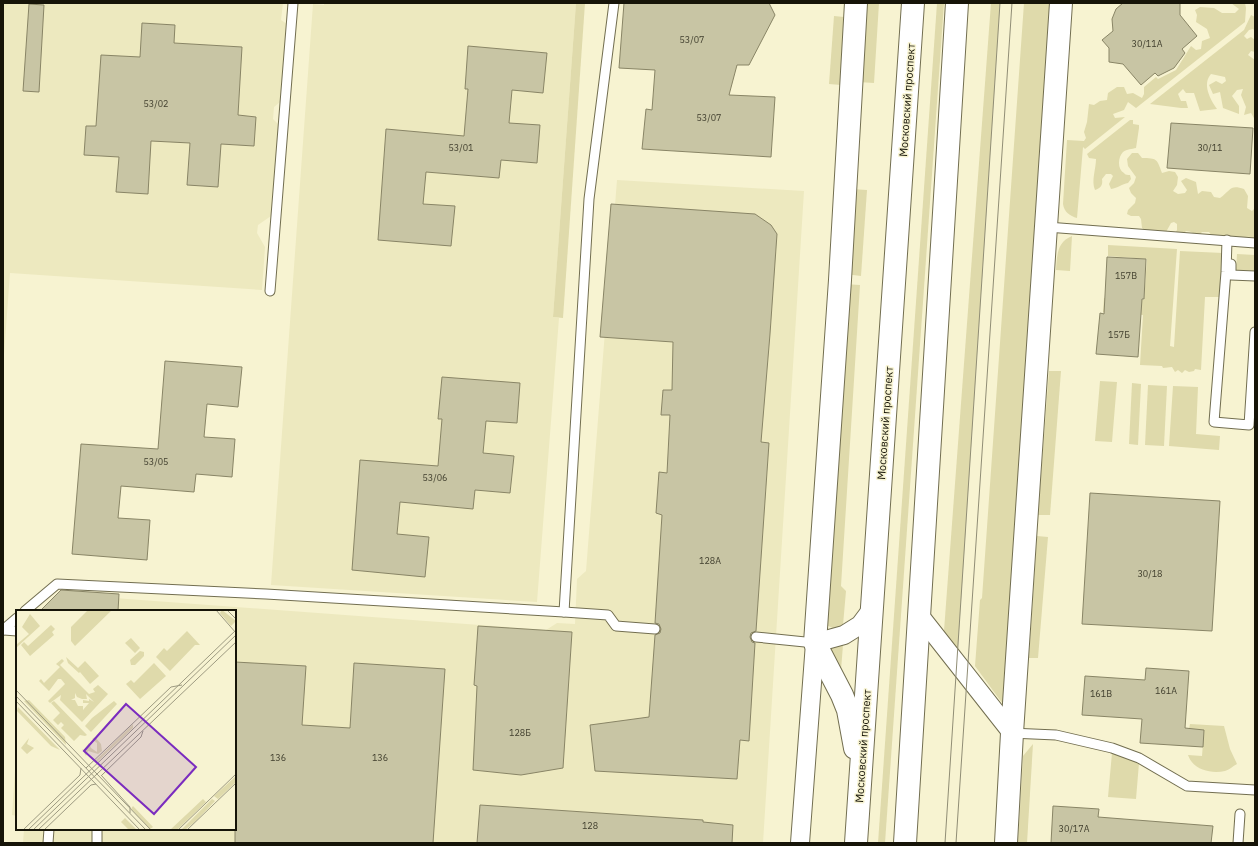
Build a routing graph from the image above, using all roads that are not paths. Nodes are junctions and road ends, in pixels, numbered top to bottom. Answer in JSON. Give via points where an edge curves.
{"nodes":[{"id":1,"x":293,"y":3,"type":"edge"},
{"id":2,"x":614,"y":3,"type":"edge"},
{"id":3,"x":856,"y":3,"type":"edge"},
{"id":4,"x":913,"y":3,"type":"edge"},
{"id":5,"x":957,"y":3,"type":"edge"},
{"id":6,"x":1061,"y":3,"type":"edge"},
{"id":7,"x":1047,"y":227,"type":"junction"},
{"id":8,"x":1230,"y":241,"type":"junction"},
{"id":9,"x":1255,"y":243,"type":"edge"},
{"id":10,"x":1228,"y":272,"type":"junction"},
{"id":11,"x":1255,"y":276,"type":"edge"},
{"id":12,"x":270,"y":291,"type":"dead end"},
{"id":13,"x":1255,"y":332,"type":"edge"},
{"id":14,"x":872,"y":609,"type":"junction"},
{"id":15,"x":26,"y":610,"type":"edge"},
{"id":16,"x":564,"y":612,"type":"junction"},
{"id":17,"x":920,"y":616,"type":"junction"},
{"id":18,"x":16,"y":619,"type":"edge"},
{"id":19,"x":655,"y":629,"type":"dead end"},
{"id":20,"x":3,"y":630,"type":"edge"},
{"id":21,"x":16,"y":631,"type":"edge"},
{"id":22,"x":756,"y":637,"type":"dead end"},
{"id":23,"x":815,"y":643,"type":"junction"},
{"id":24,"x":1012,"y":732,"type":"junction"},
{"id":25,"x":860,"y":786,"type":"junction"},
{"id":26,"x":1255,"y":790,"type":"edge"},
{"id":27,"x":1240,"y":814,"type":"dead end"},
{"id":28,"x":49,"y":830,"type":"edge"},
{"id":29,"x":98,"y":830,"type":"edge"},
{"id":30,"x":48,"y":843,"type":"edge"},
{"id":31,"x":97,"y":843,"type":"edge"},
{"id":32,"x":800,"y":843,"type":"edge"},
{"id":33,"x":856,"y":843,"type":"edge"},
{"id":34,"x":905,"y":843,"type":"edge"},
{"id":35,"x":1006,"y":843,"type":"edge"},
{"id":36,"x":1238,"y":843,"type":"edge"}],
"edges":[{"from":1,"to":12,"type":"lane"},
{"from":2,"to":16,"type":"lane","via":[[589,199]]},
{"from":3,"to":23,"type":"main road"},
{"from":4,"to":14,"type":"main road","name":"Московский проспект"},
{"from":5,"to":17,"type":"main road"},
{"from":6,"to":7,"type":"main road"},
{"from":7,"to":8,"type":"lane"},
{"from":7,"to":24,"type":"main road"},
{"from":8,"to":9,"type":"lane"},
{"from":8,"to":10,"type":"lane"},
{"from":10,"to":11,"type":"lane","via":[[1231,275]]},
{"from":10,"to":13,"type":"lane","via":[[1214,422],[1249,425]]},
{"from":14,"to":23,"type":"street","via":[[860,625],[844,635]]},
{"from":14,"to":25,"type":"main road","name":"Московский проспект"},
{"from":15,"to":16,"type":"lane","via":[[57,584],[238,588]]},
{"from":16,"to":19,"type":"lane","via":[[608,615],[616,626]]},
{"from":17,"to":24,"type":"street"},
{"from":17,"to":34,"type":"main road"},
{"from":18,"to":20,"type":"lane"},
{"from":20,"to":21,"type":"lane"},
{"from":22,"to":23,"type":"lane"},
{"from":23,"to":25,"type":"main road","via":[[848,710]]},
{"from":23,"to":32,"type":"street"},
{"from":24,"to":26,"type":"lane","via":[[1056,735],[1112,748],[1139,758],[1187,786]]},
{"from":24,"to":35,"type":"main road"},
{"from":25,"to":33,"type":"main road","name":"Московский проспект"},
{"from":27,"to":36,"type":"lane"},
{"from":28,"to":30,"type":"lane"},
{"from":29,"to":31,"type":"lane"}]}
